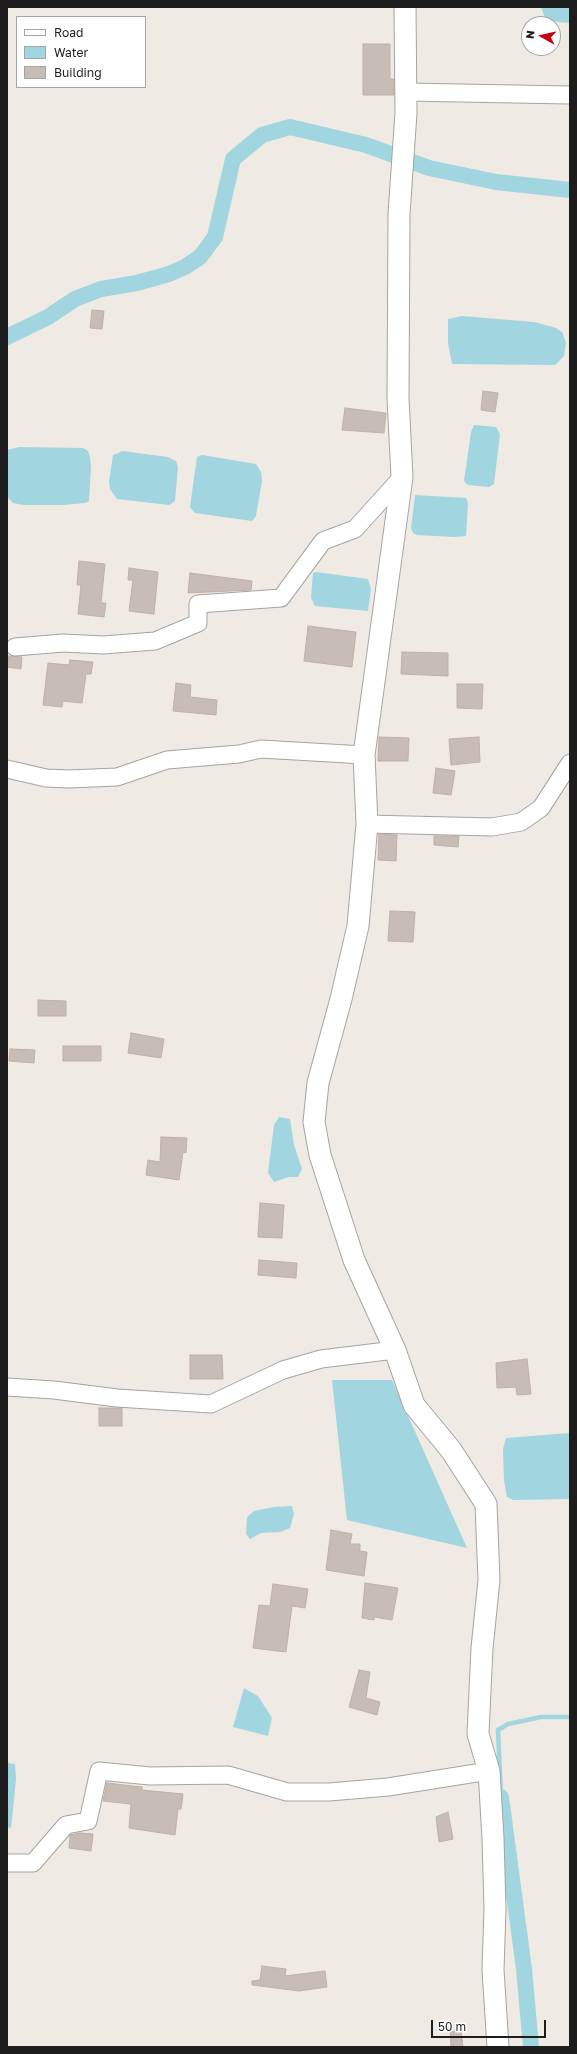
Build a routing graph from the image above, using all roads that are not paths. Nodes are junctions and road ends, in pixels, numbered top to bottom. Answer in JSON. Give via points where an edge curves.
{"nodes":[{"id":1,"x":405,"y":7,"type":"edge"},
{"id":2,"x":406,"y":92,"type":"junction"},
{"id":3,"x":570,"y":95,"type":"edge"},
{"id":4,"x":402,"y":477,"type":"junction"},
{"id":5,"x":16,"y":647,"type":"dead end"},
{"id":6,"x":364,"y":755,"type":"junction"},
{"id":7,"x":570,"y":763,"type":"edge"},
{"id":8,"x":7,"y":769,"type":"edge"},
{"id":9,"x":367,"y":824,"type":"junction"},
{"id":10,"x":395,"y":1350,"type":"junction"},
{"id":11,"x":7,"y":1387,"type":"edge"},
{"id":12,"x":489,"y":1771,"type":"junction"},
{"id":13,"x":7,"y":1863,"type":"edge"},
{"id":14,"x":498,"y":2047,"type":"edge"}],
"edges":[{"from":1,"to":2,"type":"street"},
{"from":2,"to":3,"type":"street"},
{"from":2,"to":4,"type":"street","via":[[399,214],[398,398]]},
{"from":4,"to":5,"type":"street","via":[[355,529],[323,541],[281,598],[198,604],[198,623],[155,641]]},
{"from":4,"to":6,"type":"street"},
{"from":6,"to":8,"type":"street","via":[[261,749],[239,754],[167,760],[117,777],[69,779],[46,778]]},
{"from":6,"to":9,"type":"street"},
{"from":7,"to":9,"type":"street","via":[[541,808],[521,822],[492,827]]},
{"from":9,"to":10,"type":"street","via":[[358,926],[318,1083],[314,1122],[320,1155],[354,1260]]},
{"from":10,"to":11,"type":"street","via":[[321,1359],[283,1370],[211,1404]]},
{"from":10,"to":12,"type":"street","via":[[414,1405],[451,1450],[486,1504],[489,1580],[482,1648],[478,1734]]},
{"from":12,"to":13,"type":"street","via":[[388,1788],[329,1792],[287,1792],[228,1775],[150,1776],[98,1772],[88,1821],[66,1825],[33,1863]]},
{"from":12,"to":14,"type":"street","via":[[495,1910],[493,1970]]}]}
